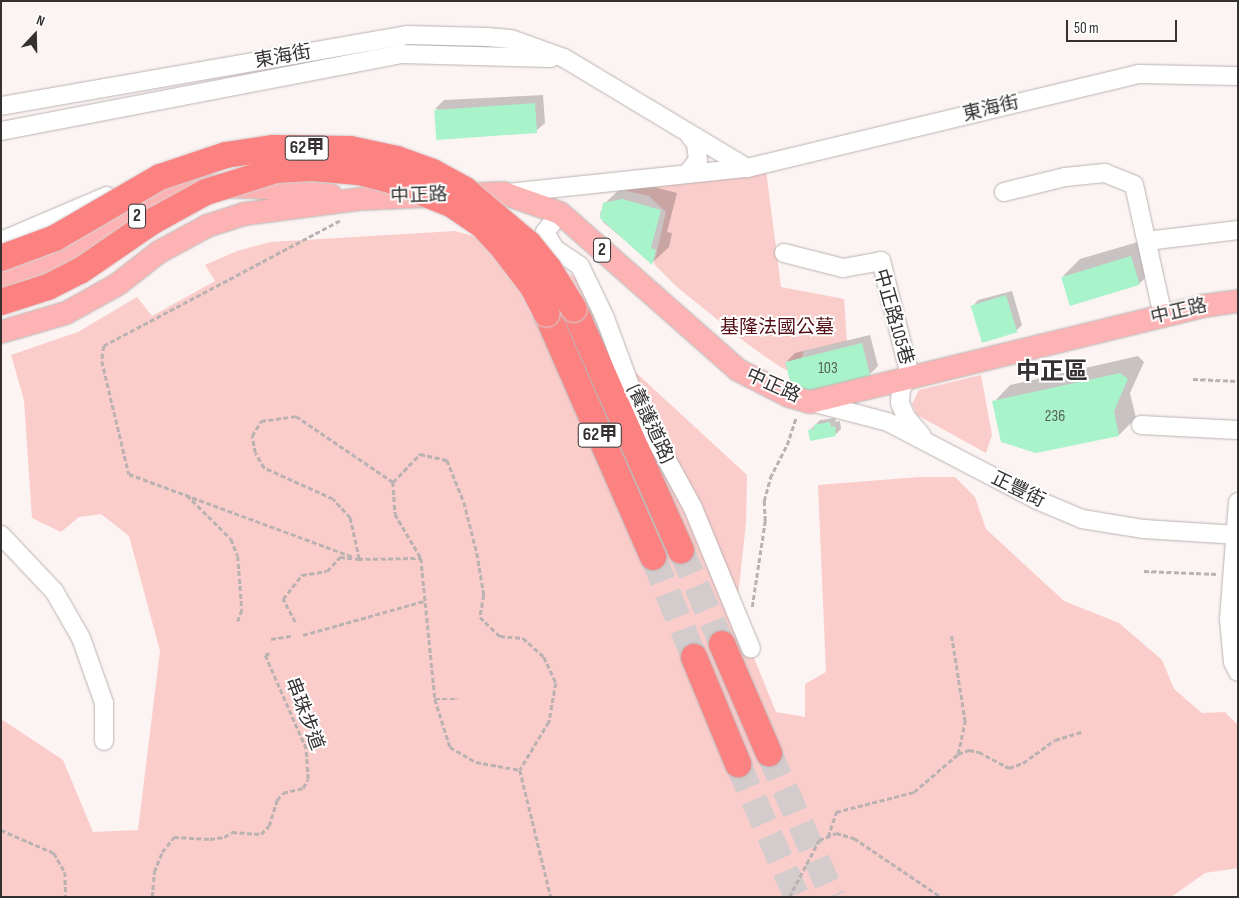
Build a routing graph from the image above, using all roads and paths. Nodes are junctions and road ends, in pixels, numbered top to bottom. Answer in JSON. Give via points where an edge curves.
{"nodes":[{"id":1,"x":564,"y":58,"type":"junction"},
{"id":2,"x":1238,"y":76,"type":"edge"},
{"id":3,"x":1,"y":106,"type":"edge"},
{"id":4,"x":1,"y":132,"type":"edge"},
{"id":5,"x":690,"y":136,"type":"junction"},
{"id":6,"x":747,"y":168,"type":"junction"},
{"id":7,"x":687,"y":174,"type":"junction"},
{"id":8,"x":280,"y":188,"type":"junction"},
{"id":9,"x":1004,"y":192,"type":"dead end"},
{"id":10,"x":503,"y":193,"type":"junction"},
{"id":11,"x":359,"y":199,"type":"junction"},
{"id":12,"x":560,"y":213,"type":"junction"},
{"id":13,"x":341,"y":220,"type":"dead end"},
{"id":14,"x":1238,"y":230,"type":"edge"},
{"id":15,"x":1,"y":241,"type":"edge"},
{"id":16,"x":1147,"y":241,"type":"junction"},
{"id":17,"x":784,"y":253,"type":"dead end"},
{"id":18,"x":1,"y":258,"type":"edge"},
{"id":19,"x":1,"y":282,"type":"edge"},
{"id":20,"x":1238,"y":301,"type":"edge"},
{"id":21,"x":1,"y":302,"type":"edge"},
{"id":22,"x":1162,"y":316,"type":"junction"},
{"id":23,"x":1,"y":332,"type":"edge"},
{"id":24,"x":910,"y":376,"type":"junction"},
{"id":25,"x":1193,"y":379,"type":"dead end"},
{"id":26,"x":1238,"y":381,"type":"edge"},
{"id":27,"x":806,"y":400,"type":"junction"},
{"id":28,"x":1141,"y":425,"type":"dead end"},
{"id":29,"x":1238,"y":430,"type":"edge"},
{"id":30,"x":928,"y":442,"type":"junction"},
{"id":31,"x":393,"y":482,"type":"junction"},
{"id":32,"x":186,"y":494,"type":"junction"},
{"id":33,"x":1238,"y":502,"type":"edge"},
{"id":34,"x":1,"y":534,"type":"edge"},
{"id":35,"x":1237,"y":534,"type":"edge"},
{"id":36,"x":681,"y":550,"type":"tunnel mouth"},
{"id":37,"x":653,"y":557,"type":"tunnel mouth"},
{"id":38,"x":421,"y":558,"type":"junction"},
{"id":39,"x":358,"y":559,"type":"junction"},
{"id":40,"x":1144,"y":571,"type":"dead end"},
{"id":41,"x":1232,"y":575,"type":"junction"},
{"id":42,"x":424,"y":600,"type":"junction"},
{"id":43,"x":751,"y":616,"type":"dead end"},
{"id":44,"x":238,"y":621,"type":"dead end"},
{"id":45,"x":296,"y":622,"type":"dead end"},
{"id":46,"x":951,"y":634,"type":"dead end"},
{"id":47,"x":303,"y":635,"type":"dead end"},
{"id":48,"x":291,"y":636,"type":"dead end"},
{"id":49,"x":271,"y":639,"type":"dead end"},
{"id":50,"x":722,"y":644,"type":"tunnel mouth"},
{"id":51,"x":751,"y":649,"type":"dead end"},
{"id":52,"x":270,"y":653,"type":"dead end"},
{"id":53,"x":694,"y":657,"type":"tunnel mouth"},
{"id":54,"x":1238,"y":672,"type":"edge"},
{"id":55,"x":435,"y":699,"type":"junction"},
{"id":56,"x":458,"y":699,"type":"dead end"},
{"id":57,"x":1082,"y":732,"type":"dead end"},
{"id":58,"x":104,"y":741,"type":"dead end"},
{"id":59,"x":769,"y":753,"type":"tunnel mouth"},
{"id":60,"x":958,"y":754,"type":"junction"},
{"id":61,"x":738,"y":764,"type":"tunnel mouth"},
{"id":62,"x":520,"y":770,"type":"junction"},
{"id":63,"x":1,"y":830,"type":"edge"},
{"id":64,"x":828,"y":837,"type":"junction"},
{"id":65,"x":66,"y":897,"type":"edge"},
{"id":66,"x":152,"y":897,"type":"edge"},
{"id":67,"x":551,"y":897,"type":"edge"},
{"id":68,"x":789,"y":897,"type":"edge"},
{"id":69,"x":941,"y":897,"type":"edge"}],
"edges":[{"from":1,"to":3,"type":"street","name":"東海街","via":[[511,39],[407,35]]},
{"from":1,"to":4,"type":"street","name":"東海街","via":[[401,54]]},
{"from":1,"to":5,"type":"street","name":"東海街"},
{"from":2,"to":6,"type":"street","name":"東海街","via":[[1139,74]]},
{"from":5,"to":6,"type":"street","name":"東海街"},
{"from":5,"to":7,"type":"street","via":[[698,153],[694,168]]},
{"from":6,"to":7,"type":"street","name":"東海街"},
{"from":7,"to":10,"type":"street","name":"東海街"},
{"from":8,"to":11,"type":"main road","name":"中正路","number":"2"},
{"from":8,"to":15,"type":"street","via":[[180,171],[164,172],[143,178]]},
{"from":8,"to":19,"type":"main road","name":"中正路","number":"2","via":[[197,186],[177,191],[84,248],[51,265]]},
{"from":9,"to":16,"type":"street","via":[[1105,173],[1134,185]]},
{"from":10,"to":11,"type":"main road","name":"中正路","number":"2"},
{"from":10,"to":12,"type":"main road","name":"中正路","number":"2"},
{"from":11,"to":23,"type":"main road","name":"中正路","number":"2","via":[[244,214],[207,226],[159,252],[118,284],[66,313]]},
{"from":12,"to":27,"type":"main road","name":"中正路","number":"2","via":[[738,370],[788,396]]},
{"from":12,"to":51,"type":"street","name":"(養護道路)","via":[[545,232],[555,249],[580,266],[601,309],[638,408],[693,508]]},
{"from":13,"to":32,"type":"path","via":[[104,346],[102,360],[129,474]]},
{"from":14,"to":16,"type":"street"},
{"from":16,"to":22,"type":"street"},
{"from":17,"to":24,"type":"street","name":"中正路105巷","via":[[843,268],[881,261]]},
{"from":18,"to":36,"type":"highway","number":"62甲","bridge":true,"via":[[55,238],[160,177],[226,155],[273,148],[350,149],[397,159],[433,172],[465,190],[529,244],[549,269],[574,309]]},
{"from":20,"to":22,"type":"main road","name":"中正路"},
{"from":21,"to":37,"type":"highway","number":"62甲","bridge":true,"via":[[48,287],[80,271],[153,221],[206,192],[276,170],[312,168],[358,172],[387,179],[452,204],[481,224],[533,287]]},
{"from":22,"to":24,"type":"main road","name":"中正路"},
{"from":24,"to":27,"type":"main road","name":"中正路"},
{"from":24,"to":30,"type":"street","via":[[901,388],[900,403],[906,417]]},
{"from":25,"to":26,"type":"path"},
{"from":27,"to":30,"type":"street","name":"正豐街","via":[[888,422]]},
{"from":27,"to":43,"type":"path","via":[[788,445],[770,478],[764,501],[765,520]]},
{"from":28,"to":29,"type":"street"},
{"from":30,"to":35,"type":"street","name":"正豐街","via":[[1037,500],[1082,519],[1144,529]]},
{"from":31,"to":38,"type":"path","via":[[395,514]]},
{"from":31,"to":39,"type":"path","via":[[296,416],[261,420],[252,436],[255,453],[264,468],[333,499],[350,518]]},
{"from":31,"to":62,"type":"path","via":[[420,454],[447,460],[464,502],[477,553],[484,595],[480,617],[500,636],[523,638],[544,657],[553,672],[556,682],[549,722]]},
{"from":32,"to":39,"type":"path"},
{"from":32,"to":44,"type":"path","via":[[231,539],[238,556],[242,610]]},
{"from":33,"to":35,"type":"street"},
{"from":34,"to":58,"type":"street","via":[[54,591],[81,638],[104,703]]},
{"from":35,"to":41,"type":"street"},
{"from":38,"to":39,"type":"path"},
{"from":38,"to":42,"type":"path"},
{"from":39,"to":45,"type":"path","via":[[340,557],[327,571],[302,575],[283,598]]},
{"from":40,"to":41,"type":"path"},
{"from":41,"to":54,"type":"street","via":[[1229,619],[1233,662]]},
{"from":42,"to":47,"type":"path"},
{"from":42,"to":55,"type":"path"},
{"from":46,"to":60,"type":"path","via":[[965,722]]},
{"from":48,"to":49,"type":"path"},
{"from":50,"to":59,"type":"highway"},
{"from":52,"to":66,"type":"path","name":"串珠步道","via":[[265,655],[306,749],[308,779],[303,788],[291,790],[277,800],[269,826],[261,834],[244,833],[210,839],[174,837],[162,852],[154,872]]},
{"from":53,"to":61,"type":"highway"},
{"from":55,"to":56,"type":"path"},
{"from":55,"to":62,"type":"path","via":[[450,747],[476,762]]},
{"from":57,"to":60,"type":"path","via":[[1056,740],[1023,763],[1009,768],[979,752],[969,750]]},
{"from":60,"to":64,"type":"path","via":[[914,792],[836,812]]},
{"from":62,"to":67,"type":"path"},
{"from":63,"to":65,"type":"path","via":[[54,853],[65,872]]},
{"from":64,"to":68,"type":"path","via":[[820,840]]},
{"from":64,"to":69,"type":"path","via":[[836,833],[854,838]]}]}
